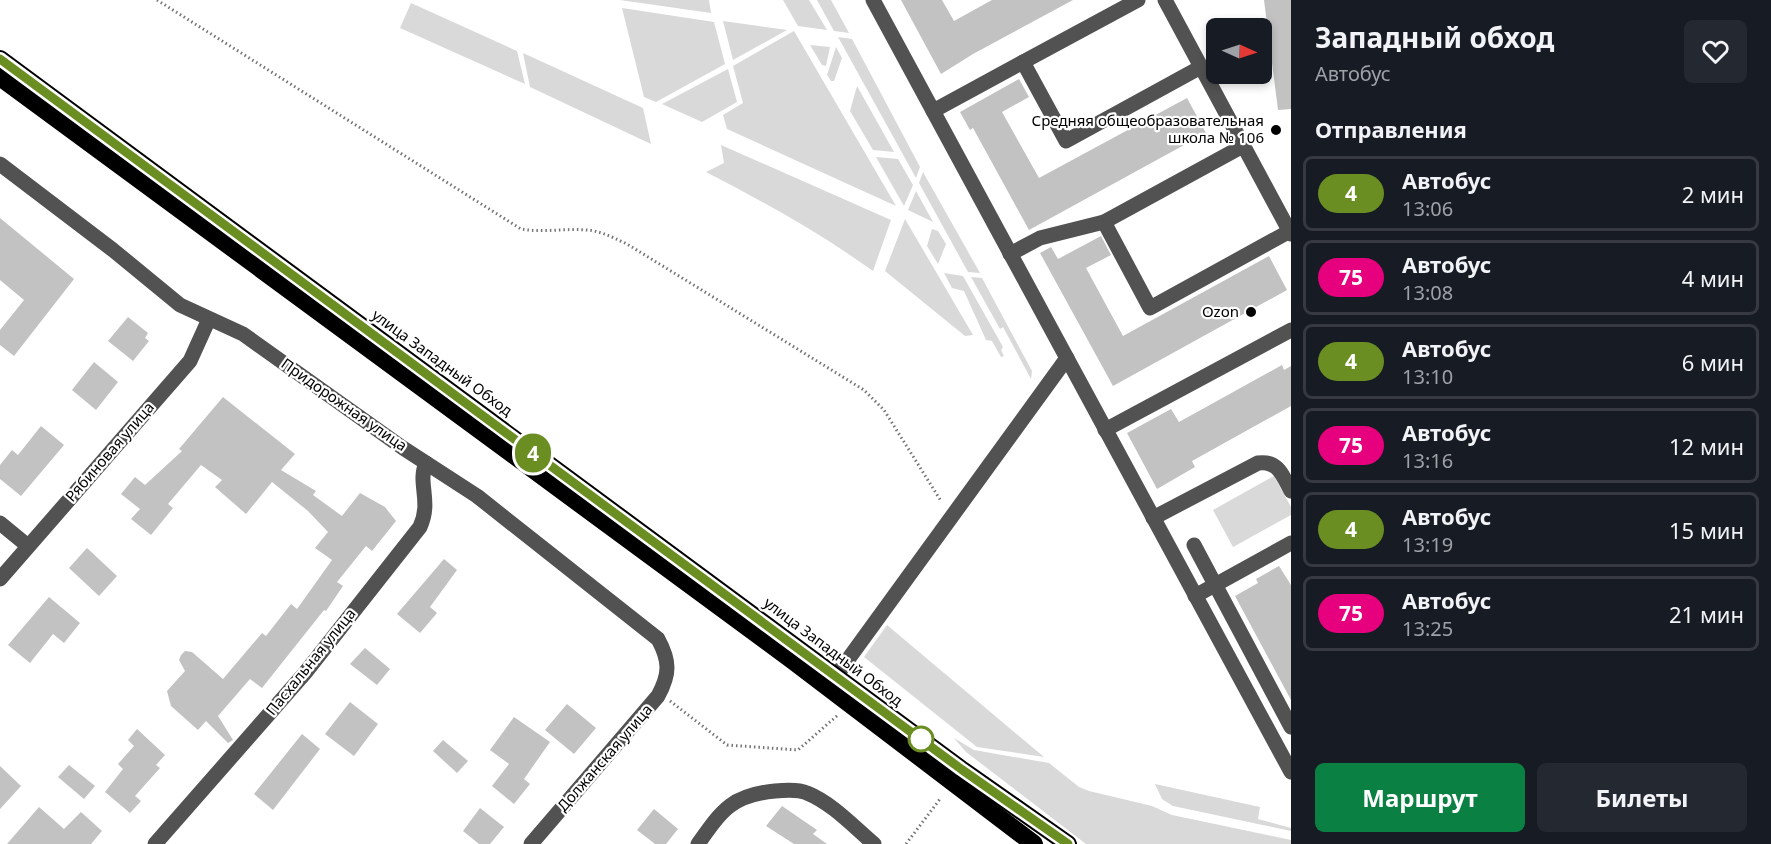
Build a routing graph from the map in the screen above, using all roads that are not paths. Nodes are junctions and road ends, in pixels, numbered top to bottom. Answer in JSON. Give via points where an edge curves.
{"nodes":[{"id":1,"x":873,"y":0,"type":"edge"},
{"id":2,"x":1138,"y":0,"type":"edge"},
{"id":3,"x":1165,"y":0,"type":"edge"},
{"id":4,"x":0,"y":59,"type":"edge"},
{"id":5,"x":1023,"y":62,"type":"junction"},
{"id":6,"x":1201,"y":67,"type":"junction"},
{"id":7,"x":0,"y":77,"type":"edge"},
{"id":8,"x":933,"y":111,"type":"junction"},
{"id":9,"x":1243,"y":146,"type":"junction"},
{"id":10,"x":0,"y":164,"type":"edge"},
{"id":11,"x":1104,"y":222,"type":"junction"},
{"id":12,"x":1290,"y":232,"type":"edge"},
{"id":13,"x":1010,"y":254,"type":"junction"},
{"id":14,"x":209,"y":319,"type":"junction"},
{"id":15,"x":1291,"y":330,"type":"edge"},
{"id":16,"x":1066,"y":358,"type":"junction"},
{"id":17,"x":1105,"y":430,"type":"junction"},
{"id":18,"x":426,"y":463,"type":"junction"},
{"id":19,"x":1291,"y":492,"type":"edge"},
{"id":20,"x":1153,"y":518,"type":"junction"},
{"id":21,"x":0,"y":523,"type":"edge"},
{"id":22,"x":1291,"y":543,"type":"edge"},
{"id":23,"x":1194,"y":545,"type":"dead end"},
{"id":24,"x":28,"y":546,"type":"junction"},
{"id":25,"x":0,"y":579,"type":"edge"},
{"id":26,"x":1215,"y":585,"type":"junction"},
{"id":27,"x":1195,"y":596,"type":"junction"},
{"id":28,"x":669,"y":667,"type":"joint"},
{"id":29,"x":836,"y":676,"type":"junction"},
{"id":30,"x":1291,"y":727,"type":"edge"},
{"id":31,"x":1291,"y":772,"type":"edge"},
{"id":32,"x":155,"y":844,"type":"edge"},
{"id":33,"x":531,"y":844,"type":"edge"},
{"id":34,"x":698,"y":844,"type":"edge"},
{"id":35,"x":874,"y":844,"type":"edge"},
{"id":36,"x":1034,"y":844,"type":"edge"},
{"id":37,"x":1068,"y":844,"type":"edge"}],
"edges":[{"from":1,"to":8,"type":"street"},
{"from":2,"to":5,"type":"street"},
{"from":3,"to":6,"type":"street"},
{"from":4,"to":29,"type":"highway","name":"улица Западный Обход"},
{"from":5,"to":6,"type":"street","via":[[1066,141]]},
{"from":5,"to":8,"type":"street"},
{"from":6,"to":9,"type":"street"},
{"from":7,"to":36,"type":"highway","name":"улица Западный Обход","via":[[792,660]]},
{"from":8,"to":13,"type":"street"},
{"from":9,"to":11,"type":"street"},
{"from":9,"to":12,"type":"street"},
{"from":10,"to":14,"type":"street","name":"Придорожная улица","via":[[114,250],[180,306]]},
{"from":11,"to":12,"type":"street","via":[[1150,308]]},
{"from":11,"to":13,"type":"street","via":[[1040,238]]},
{"from":13,"to":16,"type":"street"},
{"from":14,"to":18,"type":"street","name":"Придорожная улица","via":[[243,334]]},
{"from":14,"to":24,"type":"street","name":"Рябиновая улица","via":[[190,361]]},
{"from":15,"to":17,"type":"street"},
{"from":16,"to":17,"type":"street"},
{"from":16,"to":29,"type":"street"},
{"from":17,"to":20,"type":"street"},
{"from":18,"to":28,"type":"street","name":"Придорожная улица","via":[[477,496],[658,639]]},
{"from":18,"to":32,"type":"street","name":"Пасхальная улица","via":[[426,514],[420,527],[305,673]]},
{"from":19,"to":20,"type":"street","via":[[1279,468],[1258,463]]},
{"from":20,"to":27,"type":"street"},
{"from":21,"to":24,"type":"street"},
{"from":22,"to":26,"type":"street"},
{"from":23,"to":26,"type":"street"},
{"from":24,"to":25,"type":"street","name":"Рябиновая улица"},
{"from":26,"to":27,"type":"street"},
{"from":26,"to":30,"type":"street"},
{"from":27,"to":31,"type":"street"},
{"from":28,"to":33,"type":"street","name":"Должанская улица","via":[[660,693]]},
{"from":29,"to":37,"type":"highway","name":"улица Западный Обход"},
{"from":34,"to":35,"type":"street","via":[[734,801],[744,795],[785,790],[806,793],[825,803]]}]}
